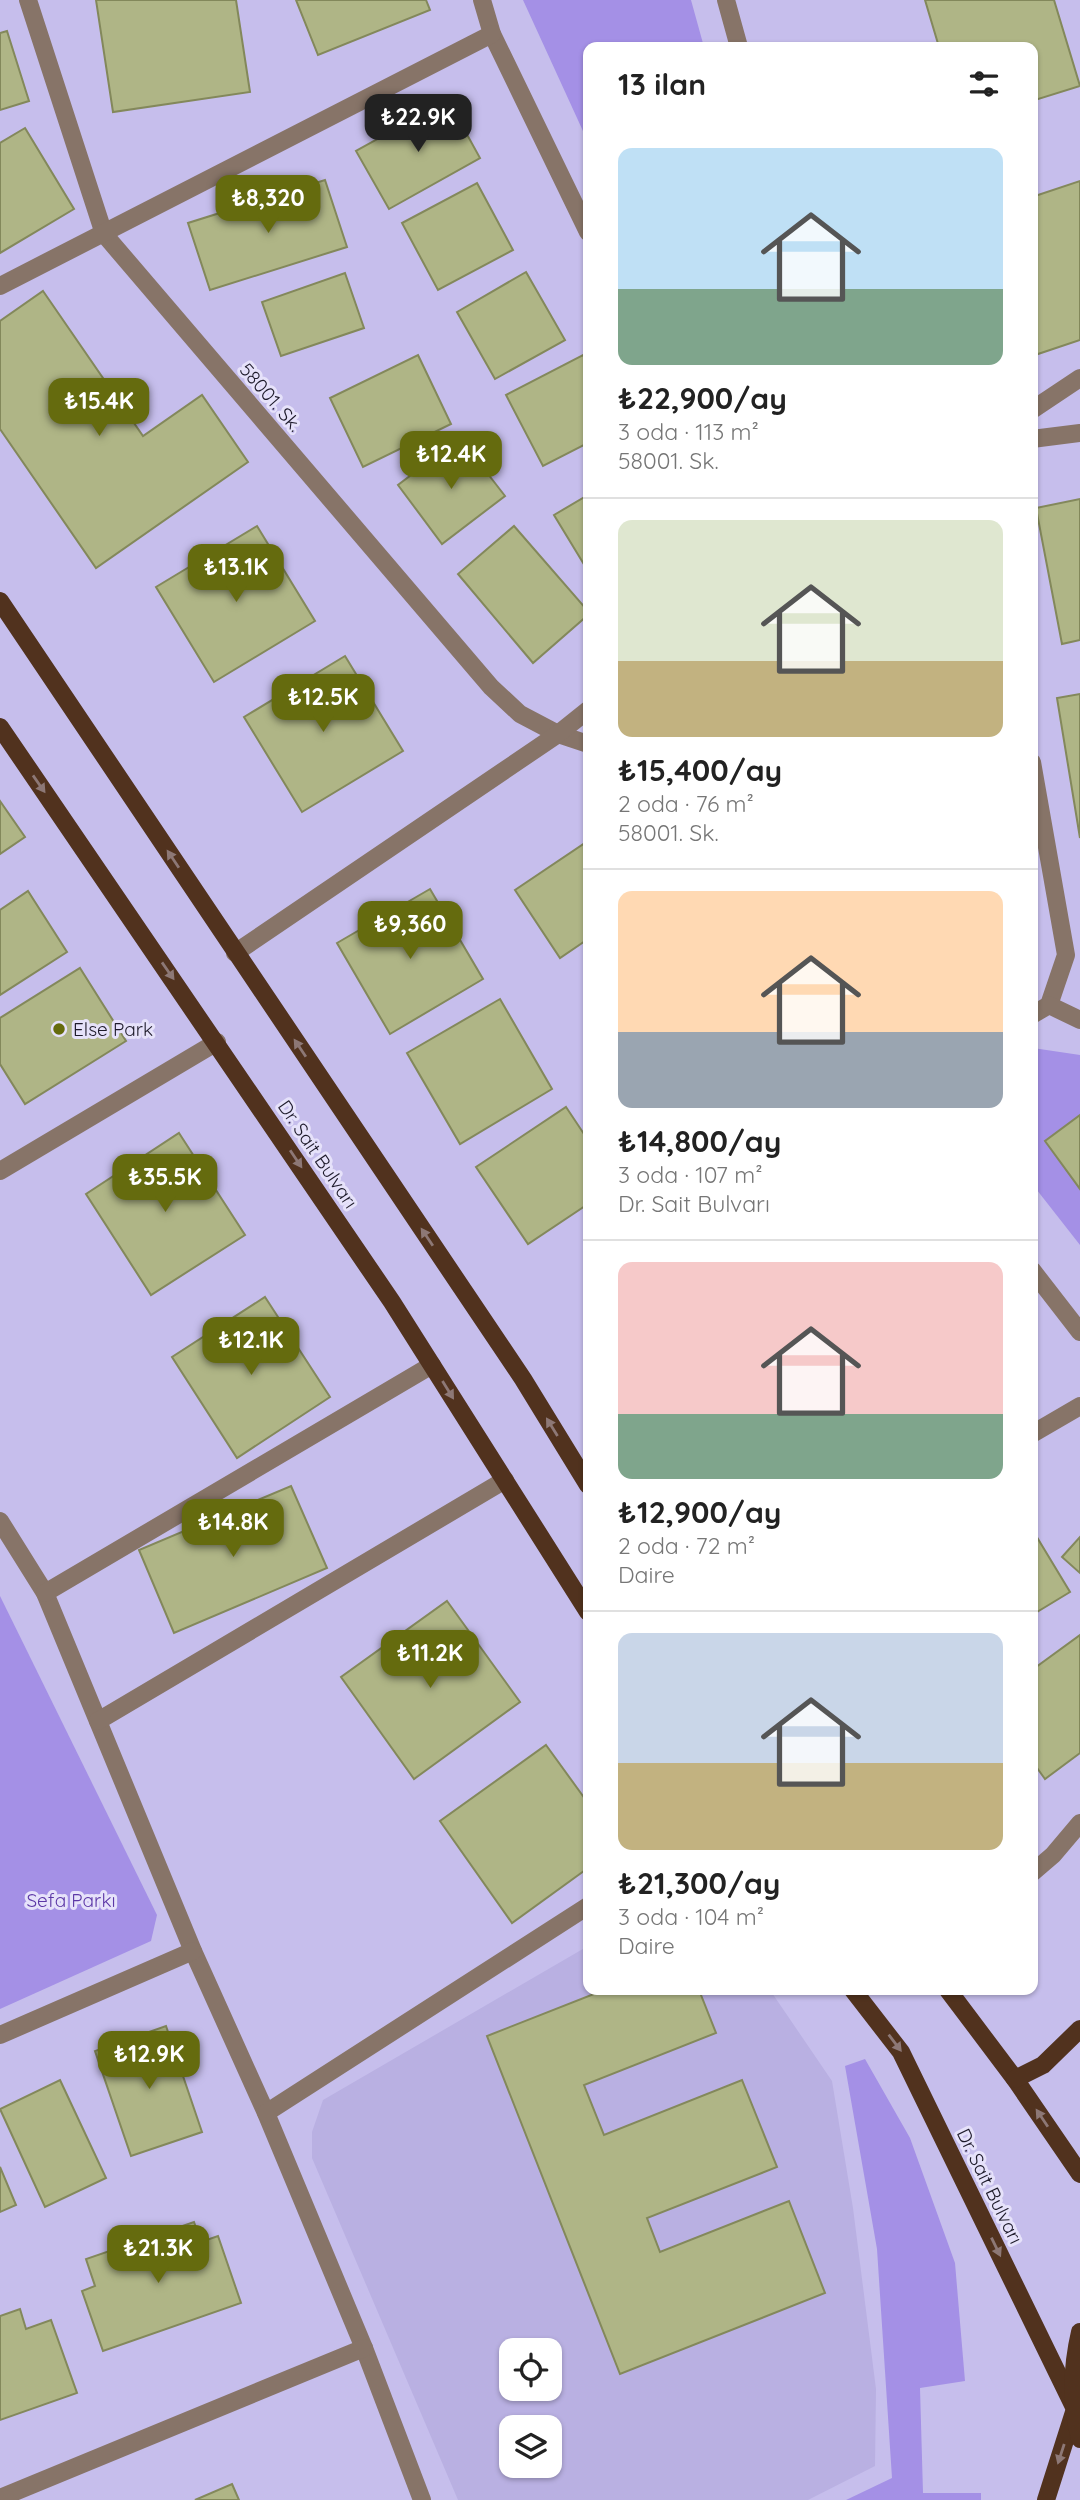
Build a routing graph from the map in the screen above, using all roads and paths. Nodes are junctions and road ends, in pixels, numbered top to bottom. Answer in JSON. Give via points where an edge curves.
{"nodes":[{"id":1,"x":28,"y":0,"type":"edge"},
{"id":2,"x":482,"y":0,"type":"edge"},
{"id":3,"x":726,"y":0,"type":"edge"},
{"id":4,"x":492,"y":34,"type":"junction"},
{"id":5,"x":738,"y":42,"type":"edge"},
{"id":6,"x":583,"y":222,"type":"edge"},
{"id":7,"x":104,"y":234,"type":"junction"},
{"id":8,"x":0,"y":286,"type":"edge"},
{"id":9,"x":1080,"y":378,"type":"edge"},
{"id":10,"x":1038,"y":406,"type":"edge"},
{"id":11,"x":1080,"y":433,"type":"edge"},
{"id":12,"x":1038,"y":438,"type":"edge"},
{"id":13,"x":0,"y":601,"type":"edge"},
{"id":14,"x":583,"y":714,"type":"edge"},
{"id":15,"x":0,"y":727,"type":"edge"},
{"id":16,"x":558,"y":734,"type":"junction"},
{"id":17,"x":583,"y":742,"type":"edge"},
{"id":18,"x":1038,"y":796,"type":"edge"},
{"id":19,"x":235,"y":953,"type":"junction"},
{"id":20,"x":1049,"y":1005,"type":"junction"},
{"id":21,"x":1038,"y":1011,"type":"edge"},
{"id":22,"x":1080,"y":1020,"type":"edge"},
{"id":23,"x":216,"y":1042,"type":"junction"},
{"id":24,"x":0,"y":1171,"type":"edge"},
{"id":25,"x":1038,"y":1278,"type":"edge"},
{"id":26,"x":1080,"y":1332,"type":"edge"},
{"id":27,"x":432,"y":1365,"type":"junction"},
{"id":28,"x":1080,"y":1406,"type":"edge"},
{"id":29,"x":1038,"y":1430,"type":"edge"},
{"id":30,"x":583,"y":1477,"type":"edge"},
{"id":31,"x":505,"y":1480,"type":"junction"},
{"id":32,"x":0,"y":1521,"type":"edge"},
{"id":33,"x":45,"y":1593,"type":"junction"},
{"id":34,"x":583,"y":1604,"type":"edge"},
{"id":35,"x":98,"y":1721,"type":"junction"},
{"id":36,"x":1080,"y":1823,"type":"edge"},
{"id":37,"x":1038,"y":1868,"type":"edge"},
{"id":38,"x":583,"y":1909,"type":"edge"},
{"id":39,"x":193,"y":1951,"type":"junction"},
{"id":40,"x":857,"y":1995,"type":"edge"},
{"id":41,"x":952,"y":1995,"type":"edge"},
{"id":42,"x":1080,"y":2029,"type":"edge"},
{"id":43,"x":0,"y":2035,"type":"edge"},
{"id":44,"x":1015,"y":2079,"type":"junction"},
{"id":45,"x":266,"y":2113,"type":"junction"},
{"id":46,"x":1080,"y":2175,"type":"edge"},
{"id":47,"x":1080,"y":2332,"type":"edge"},
{"id":48,"x":364,"y":2348,"type":"junction"},
{"id":49,"x":1075,"y":2409,"type":"junction"},
{"id":50,"x":1080,"y":2438,"type":"edge"},
{"id":51,"x":0,"y":2498,"type":"edge"},
{"id":52,"x":422,"y":2500,"type":"edge"},
{"id":53,"x":1046,"y":2500,"type":"edge"}],
"edges":[{"from":1,"to":7,"type":"street","name":"58001. Sk."},
{"from":2,"to":4,"type":"street"},
{"from":3,"to":5,"type":"street"},
{"from":4,"to":6,"type":"street"},
{"from":4,"to":7,"type":"street"},
{"from":7,"to":8,"type":"street"},
{"from":7,"to":16,"type":"street","name":"58001. Sk.","via":[[491,687],[520,715]]},
{"from":9,"to":10,"type":"street"},
{"from":11,"to":12,"type":"street"},
{"from":19,"to":13,"type":"main road","one_way":true},
{"from":14,"to":16,"type":"street"},
{"from":15,"to":23,"type":"main road","name":"Dr. Sait Bulvarı","one_way":true},
{"from":16,"to":17,"type":"street","name":"58001. Sk."},
{"from":16,"to":19,"type":"street"},
{"from":18,"to":20,"type":"street","via":[[1066,955]]},
{"from":30,"to":19,"type":"main road","one_way":true,"via":[[523,1379]]},
{"from":20,"to":21,"type":"street"},
{"from":20,"to":22,"type":"street"},
{"from":23,"to":24,"type":"street"},
{"from":23,"to":27,"type":"main road","name":"Dr. Sait Bulvarı","one_way":true},
{"from":25,"to":26,"type":"street"},
{"from":27,"to":31,"type":"main road","name":"Dr. Sait Bulvarı","one_way":true},
{"from":27,"to":33,"type":"street"},
{"from":28,"to":29,"type":"street"},
{"from":31,"to":34,"type":"main road","name":"Dr. Sait Bulvarı"},
{"from":31,"to":35,"type":"street"},
{"from":32,"to":33,"type":"street"},
{"from":33,"to":35,"type":"street"},
{"from":35,"to":39,"type":"street"},
{"from":36,"to":37,"type":"street"},
{"from":38,"to":45,"type":"street"},
{"from":39,"to":43,"type":"street"},
{"from":39,"to":45,"type":"street"},
{"from":40,"to":49,"type":"main road","name":"Dr. Sait Bulvarı","one_way":true,"via":[[901,2052]]},
{"from":41,"to":44,"type":"main road"},
{"from":42,"to":44,"type":"main road","via":[[1043,2065]]},
{"from":46,"to":44,"type":"main road","one_way":true},
{"from":45,"to":48,"type":"street"},
{"from":47,"to":49,"type":"main road","via":[[1075,2353]]},
{"from":48,"to":51,"type":"street"},
{"from":48,"to":52,"type":"street"},
{"from":49,"to":50,"type":"main road"},
{"from":49,"to":53,"type":"main road","one_way":true}]}
